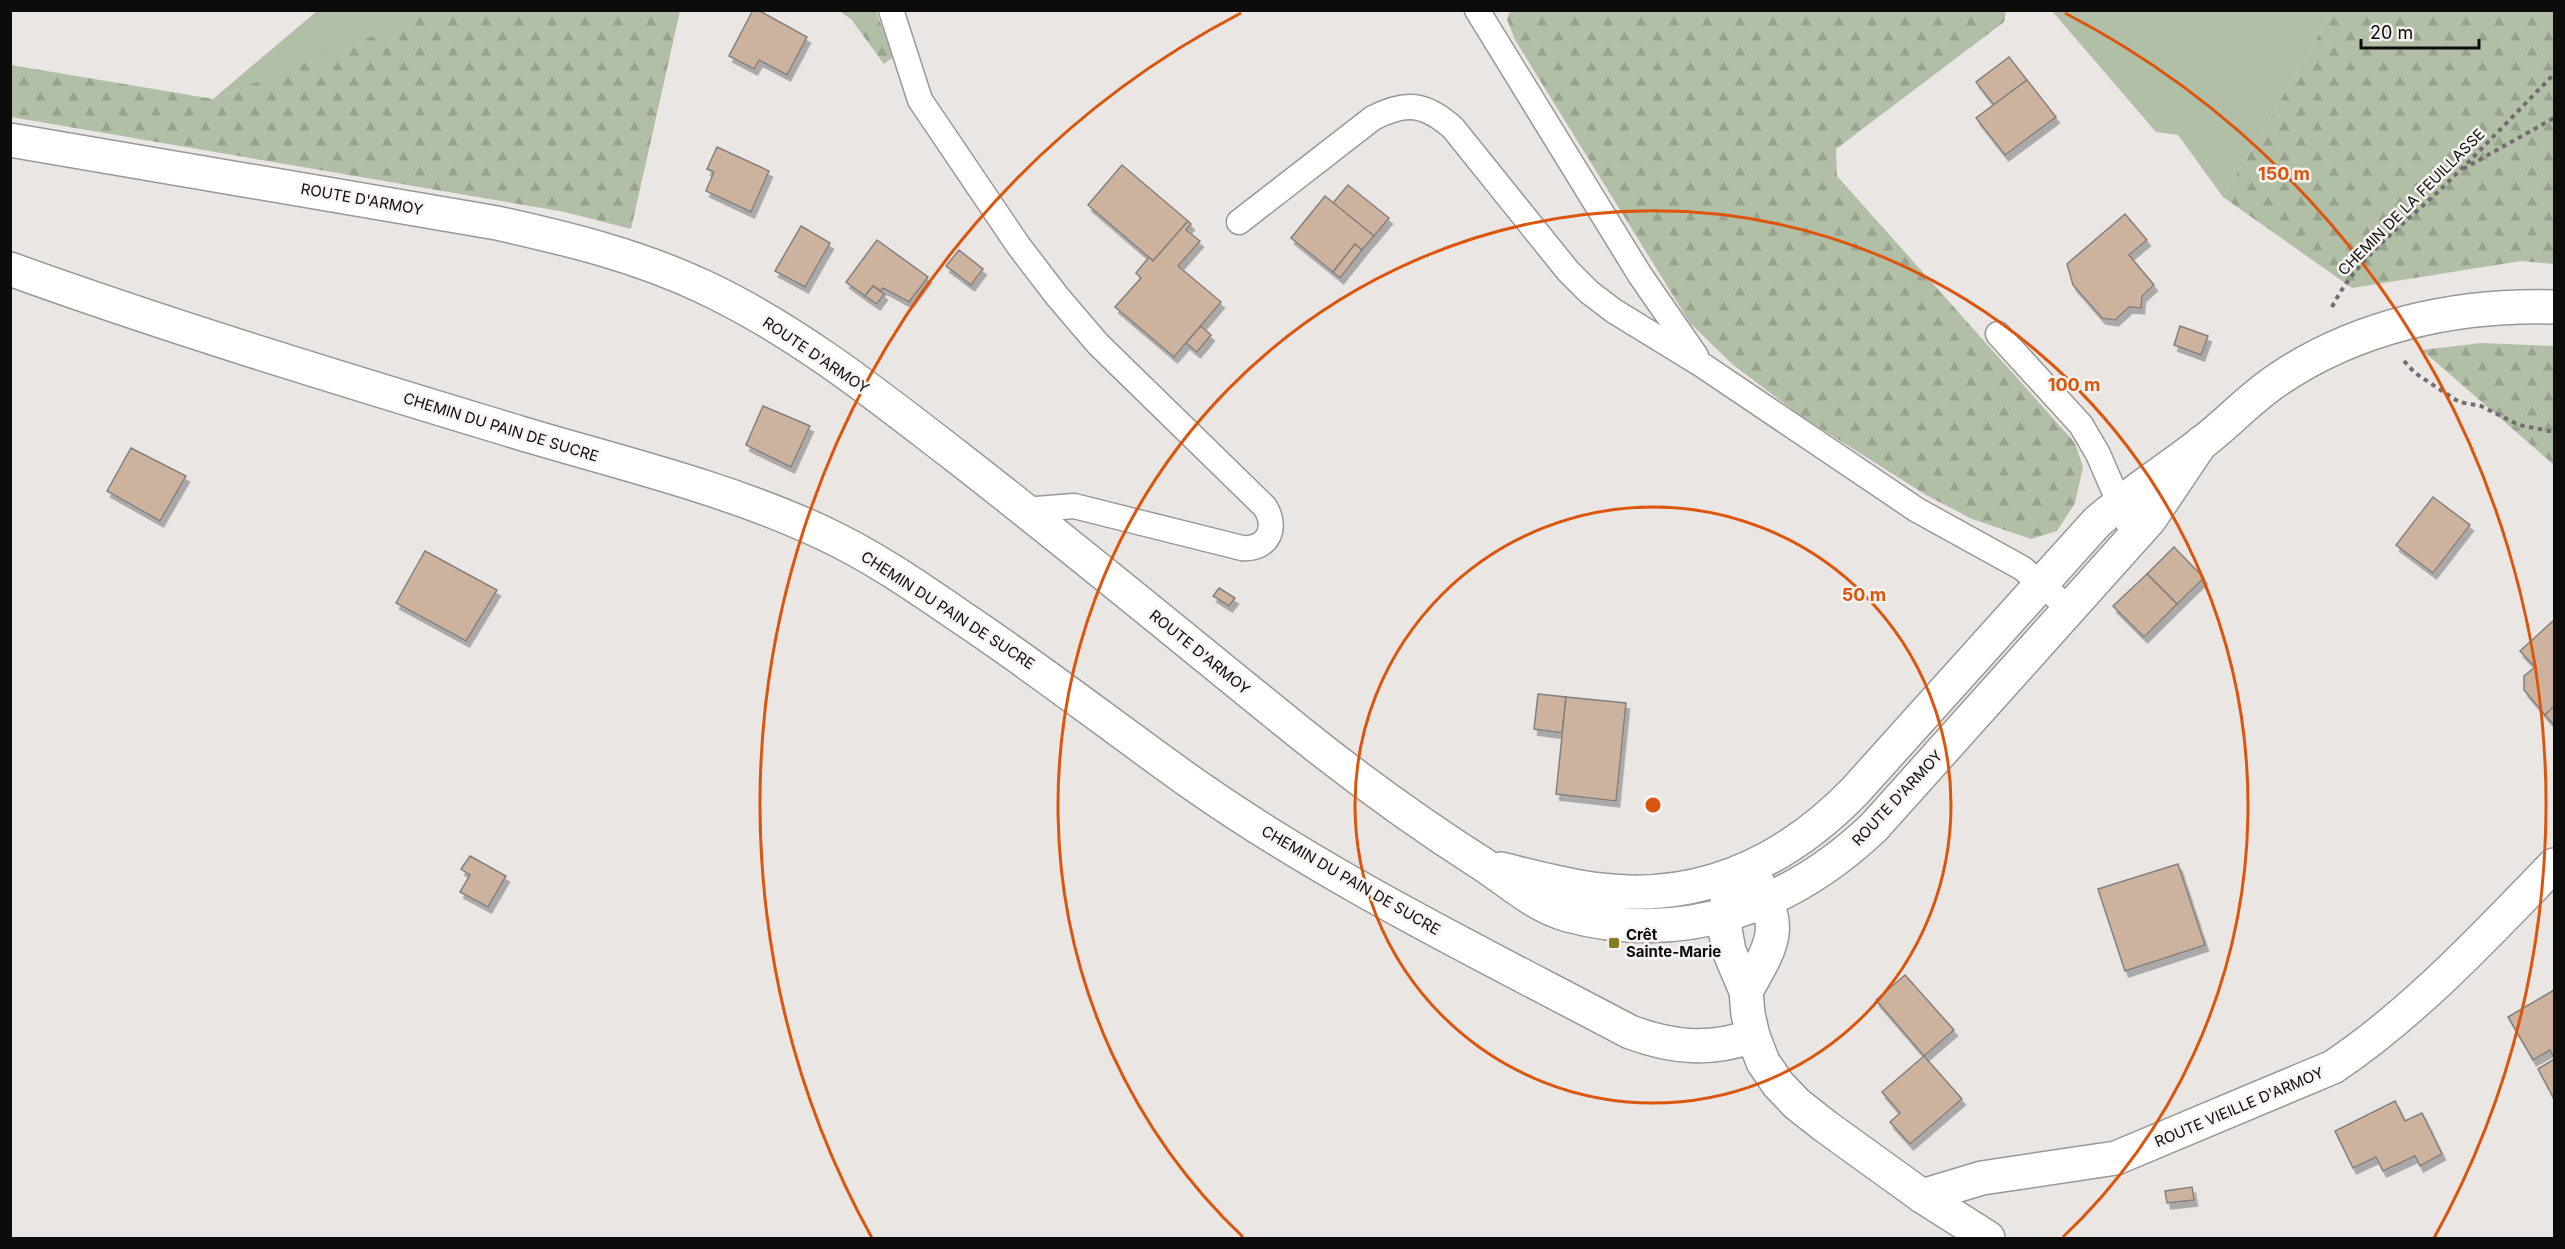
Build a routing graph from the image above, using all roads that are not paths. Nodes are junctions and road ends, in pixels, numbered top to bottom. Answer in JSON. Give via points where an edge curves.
{"nodes":[{"id":1,"x":891,"y":10,"type":"edge"},
{"id":2,"x":1477,"y":10,"type":"edge"},
{"id":3,"x":10,"y":140,"type":"edge"},
{"id":4,"x":1239,"y":222,"type":"dead end"},
{"id":5,"x":10,"y":269,"type":"edge"},
{"id":6,"x":2554,"y":307,"type":"edge"},
{"id":7,"x":1998,"y":334,"type":"dead end"},
{"id":8,"x":1702,"y":365,"type":"junction"},
{"id":9,"x":2202,"y":443,"type":"junction"},
{"id":10,"x":2120,"y":503,"type":"junction"},
{"id":11,"x":1024,"y":510,"type":"junction"},
{"id":12,"x":2134,"y":537,"type":"junction"},
{"id":13,"x":2041,"y":583,"type":"junction"},
{"id":14,"x":2070,"y":609,"type":"junction"},
{"id":15,"x":2554,"y":865,"type":"edge"},
{"id":16,"x":1484,"y":866,"type":"junction"},
{"id":17,"x":1740,"y":872,"type":"junction"},
{"id":18,"x":1767,"y":901,"type":"junction"},
{"id":19,"x":1726,"y":915,"type":"junction"},
{"id":20,"x":1746,"y":992,"type":"junction"},
{"id":21,"x":1753,"y":1036,"type":"junction"},
{"id":22,"x":1922,"y":1196,"type":"junction"},
{"id":23,"x":1988,"y":1239,"type":"edge"}],
"edges":[{"from":1,"to":11,"type":"lane","via":[[920,100],[1018,245],[1098,344],[1265,507],[1272,526],[1269,536],[1252,549],[1074,506]]},
{"from":2,"to":8,"type":"lane","via":[[1640,275]]},
{"from":3,"to":11,"type":"main road","name":"ROUTE D'ARMOY","via":[[497,223],[620,253],[708,289],[767,320],[870,391]]},
{"from":4,"to":8,"type":"lane","via":[[1373,118],[1392,108],[1414,106],[1436,113],[1453,128],[1589,292]]},
{"from":5,"to":21,"type":"main road","name":"CHEMIN DU PAIN DE SUCRE","via":[[254,353],[703,488],[818,531],[911,582],[1028,662],[1190,782],[1280,842],[1375,897],[1630,1032],[1682,1046],[1731,1044]]},
{"from":6,"to":9,"type":"main road","name":"ROUTE D'ARMOY","via":[[2481,310],[2383,329],[2306,362],[2263,391]]},
{"from":7,"to":10,"type":"lane","via":[[2081,425]]},
{"from":8,"to":13,"type":"lane","via":[[1917,510],[2008,559]]},
{"from":9,"to":10,"type":"main road","name":"ROUTE D'ARMOY"},
{"from":9,"to":12,"type":"main road","name":"ROUTE D'ARMOY","via":[[2166,498]]},
{"from":10,"to":12,"type":"lane"},
{"from":10,"to":13,"type":"main road","name":"ROUTE D'ARMOY","via":[[2082,536]]},
{"from":11,"to":16,"type":"main road","name":"ROUTE D'ARMOY","via":[[1331,758],[1405,814]]},
{"from":12,"to":14,"type":"main road","name":"ROUTE D'ARMOY"},
{"from":13,"to":14,"type":"lane"},
{"from":13,"to":17,"type":"main road","name":"ROUTE D'ARMOY","via":[[1841,806],[1792,845]]},
{"from":14,"to":18,"type":"main road","name":"ROUTE D'ARMOY","via":[[1867,833],[1828,867]]},
{"from":15,"to":22,"type":"main road","name":"ROUTE VIEILLE D'ARMOY","via":[[2445,974],[2333,1067],[2116,1158],[1982,1178]]},
{"from":16,"to":17,"type":"main road","name":"ROUTE D'ARMOY","via":[[1578,887],[1633,891],[1684,888]]},
{"from":16,"to":19,"type":"main road","name":"ROUTE D'ARMOY","via":[[1533,899],[1568,915],[1654,925]]},
{"from":17,"to":18,"type":"main road"},
{"from":17,"to":19,"type":"main road"},
{"from":18,"to":19,"type":"main road","name":"ROUTE D'ARMOY"},
{"from":18,"to":20,"type":"main road","via":[[1773,923],[1770,945]]},
{"from":19,"to":20,"type":"main road","via":[[1729,951]]},
{"from":20,"to":21,"type":"main road"},
{"from":21,"to":22,"type":"main road","via":[[1768,1069],[1797,1104]]},
{"from":22,"to":23,"type":"main road"}]}
